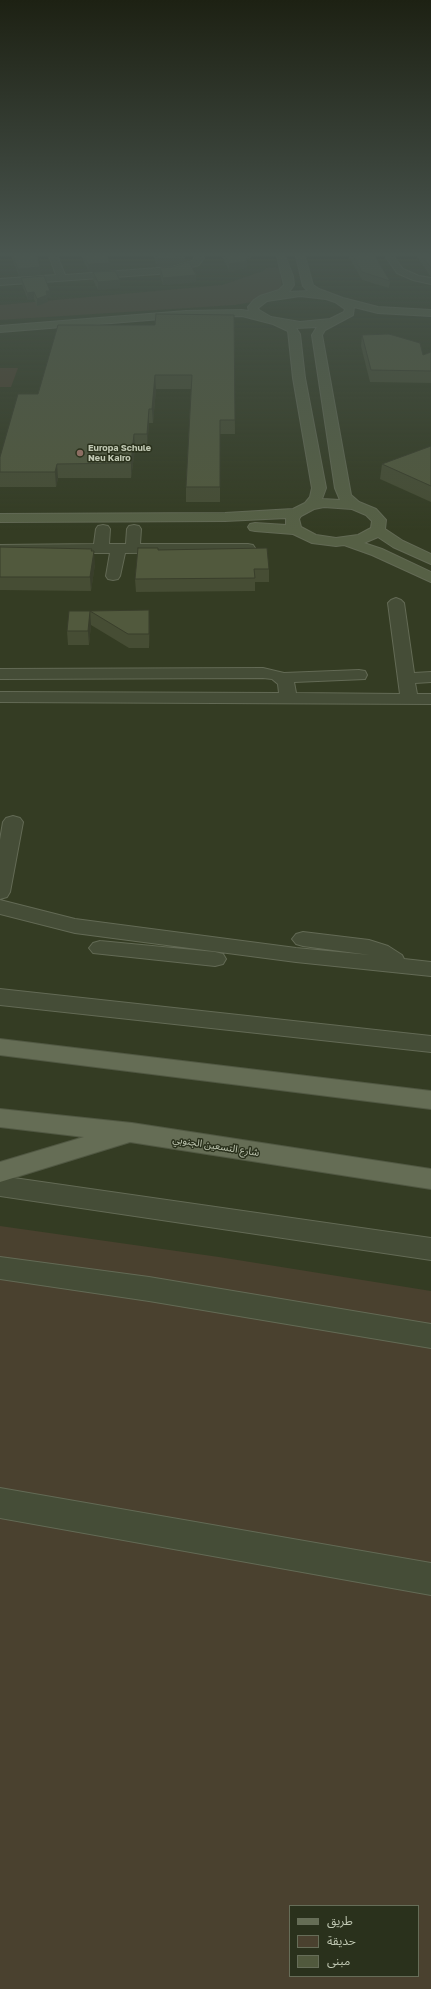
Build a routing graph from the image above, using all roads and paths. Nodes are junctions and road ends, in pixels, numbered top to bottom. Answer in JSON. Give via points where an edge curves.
{"nodes":[{"id":1,"x":296,"y":346,"type":"edge"},
{"id":2,"x":319,"y":346,"type":"edge"},
{"id":3,"x":354,"y":505,"type":"junction"},
{"id":4,"x":310,"y":506,"type":"junction"},
{"id":5,"x":296,"y":513,"type":"junction"},
{"id":6,"x":0,"y":518,"type":"edge"},
{"id":7,"x":103,"y":529,"type":"junction"},
{"id":8,"x":134,"y":529,"type":"junction"},
{"id":9,"x":0,"y":530,"type":"edge"},
{"id":10,"x":296,"y":530,"type":"junction"},
{"id":11,"x":378,"y":530,"type":"junction"},
{"id":12,"x":348,"y":542,"type":"junction"},
{"id":13,"x":248,"y":548,"type":"edge"},
{"id":14,"x":0,"y":549,"type":"edge"},
{"id":15,"x":101,"y":549,"type":"junction"},
{"id":16,"x":118,"y":549,"type":"junction"},
{"id":17,"x":133,"y":549,"type":"junction"},
{"id":18,"x":431,"y":560,"type":"edge"},
{"id":19,"x":113,"y":576,"type":"dead end"},
{"id":20,"x":431,"y":578,"type":"edge"},
{"id":21,"x":396,"y":603,"type":"dead end"},
{"id":22,"x":250,"y":673,"type":"junction"},
{"id":23,"x":0,"y":674,"type":"edge"},
{"id":24,"x":359,"y":675,"type":"dead end"},
{"id":25,"x":431,"y":677,"type":"edge"},
{"id":26,"x":282,"y":678,"type":"junction"},
{"id":27,"x":406,"y":679,"type":"junction"},
{"id":28,"x":0,"y":698,"type":"edge"},
{"id":29,"x":254,"y":698,"type":"junction"},
{"id":30,"x":288,"y":698,"type":"junction"},
{"id":31,"x":431,"y":698,"type":"edge"},
{"id":32,"x":409,"y":699,"type":"junction"},
{"id":33,"x":13,"y":822,"type":"dead end"},
{"id":34,"x":0,"y":892,"type":"edge"},
{"id":35,"x":0,"y":907,"type":"edge"},
{"id":36,"x":300,"y":947,"type":"junction"},
{"id":37,"x":100,"y":948,"type":"dead end"},
{"id":38,"x":431,"y":969,"type":"edge"},
{"id":39,"x":0,"y":997,"type":"edge"},
{"id":40,"x":431,"y":1044,"type":"edge"},
{"id":41,"x":0,"y":1047,"type":"edge"},
{"id":42,"x":431,"y":1100,"type":"edge"},
{"id":43,"x":0,"y":1118,"type":"edge"},
{"id":44,"x":132,"y":1133,"type":"junction"},
{"id":45,"x":0,"y":1172,"type":"edge"},
{"id":46,"x":431,"y":1180,"type":"edge"},
{"id":47,"x":0,"y":1186,"type":"edge"},
{"id":48,"x":431,"y":1249,"type":"edge"},
{"id":49,"x":0,"y":1268,"type":"edge"},
{"id":50,"x":431,"y":1336,"type":"edge"},
{"id":51,"x":0,"y":1503,"type":"edge"},
{"id":52,"x":431,"y":1579,"type":"edge"}],
"edges":[{"from":1,"to":4,"type":"street","via":[[299,378],[318,488],[317,497]]},
{"from":2,"to":3,"type":"street","via":[[342,488],[345,496]]},
{"from":3,"to":4,"type":"street","via":[[339,503]]},
{"from":3,"to":11,"type":"street","via":[[376,516],[379,520]]},
{"from":4,"to":5,"type":"street"},
{"from":5,"to":6,"type":"street","via":[[225,517]]},
{"from":5,"to":10,"type":"street","via":[[292,519]]},
{"from":7,"to":8,"type":"street"},
{"from":7,"to":9,"type":"street"},
{"from":7,"to":15,"type":"street"},
{"from":8,"to":10,"type":"street","via":[[246,527]]},
{"from":8,"to":17,"type":"street"},
{"from":10,"to":12,"type":"street","via":[[318,540]]},
{"from":11,"to":12,"type":"street","via":[[371,535]]},
{"from":11,"to":18,"type":"street","via":[[398,544]]},
{"from":12,"to":20,"type":"street","via":[[377,552]]},
{"from":13,"to":17,"type":"street"},
{"from":14,"to":15,"type":"street"},
{"from":15,"to":16,"type":"street"},
{"from":16,"to":17,"type":"street"},
{"from":16,"to":19,"type":"street"},
{"from":21,"to":27,"type":"street"},
{"from":22,"to":23,"type":"street"},
{"from":22,"to":26,"type":"street","via":[[270,674]]},
{"from":22,"to":29,"type":"street"},
{"from":24,"to":26,"type":"street"},
{"from":25,"to":27,"type":"street"},
{"from":26,"to":30,"type":"street","via":[[286,682]]},
{"from":27,"to":32,"type":"street"},
{"from":28,"to":29,"type":"street"},
{"from":29,"to":30,"type":"street"},
{"from":30,"to":32,"type":"street"},
{"from":31,"to":32,"type":"street"},
{"from":33,"to":34,"type":"street"},
{"from":35,"to":36,"type":"street","via":[[75,926]]},
{"from":36,"to":37,"type":"street","via":[[286,962],[272,964]]},
{"from":36,"to":38,"type":"street","via":[[369,947],[388,955],[399,966]]},
{"from":39,"to":40,"type":"street"},
{"from":41,"to":42,"type":"main road"},
{"from":43,"to":44,"type":"main road","name":"شارع التسعين الجنوبي"},
{"from":44,"to":45,"type":"main road"},
{"from":44,"to":46,"type":"main road","name":"شارع التسعين الجنوبي"},
{"from":47,"to":48,"type":"street"},
{"from":49,"to":50,"type":"street","via":[[149,1289]]},
{"from":51,"to":52,"type":"street"}]}
